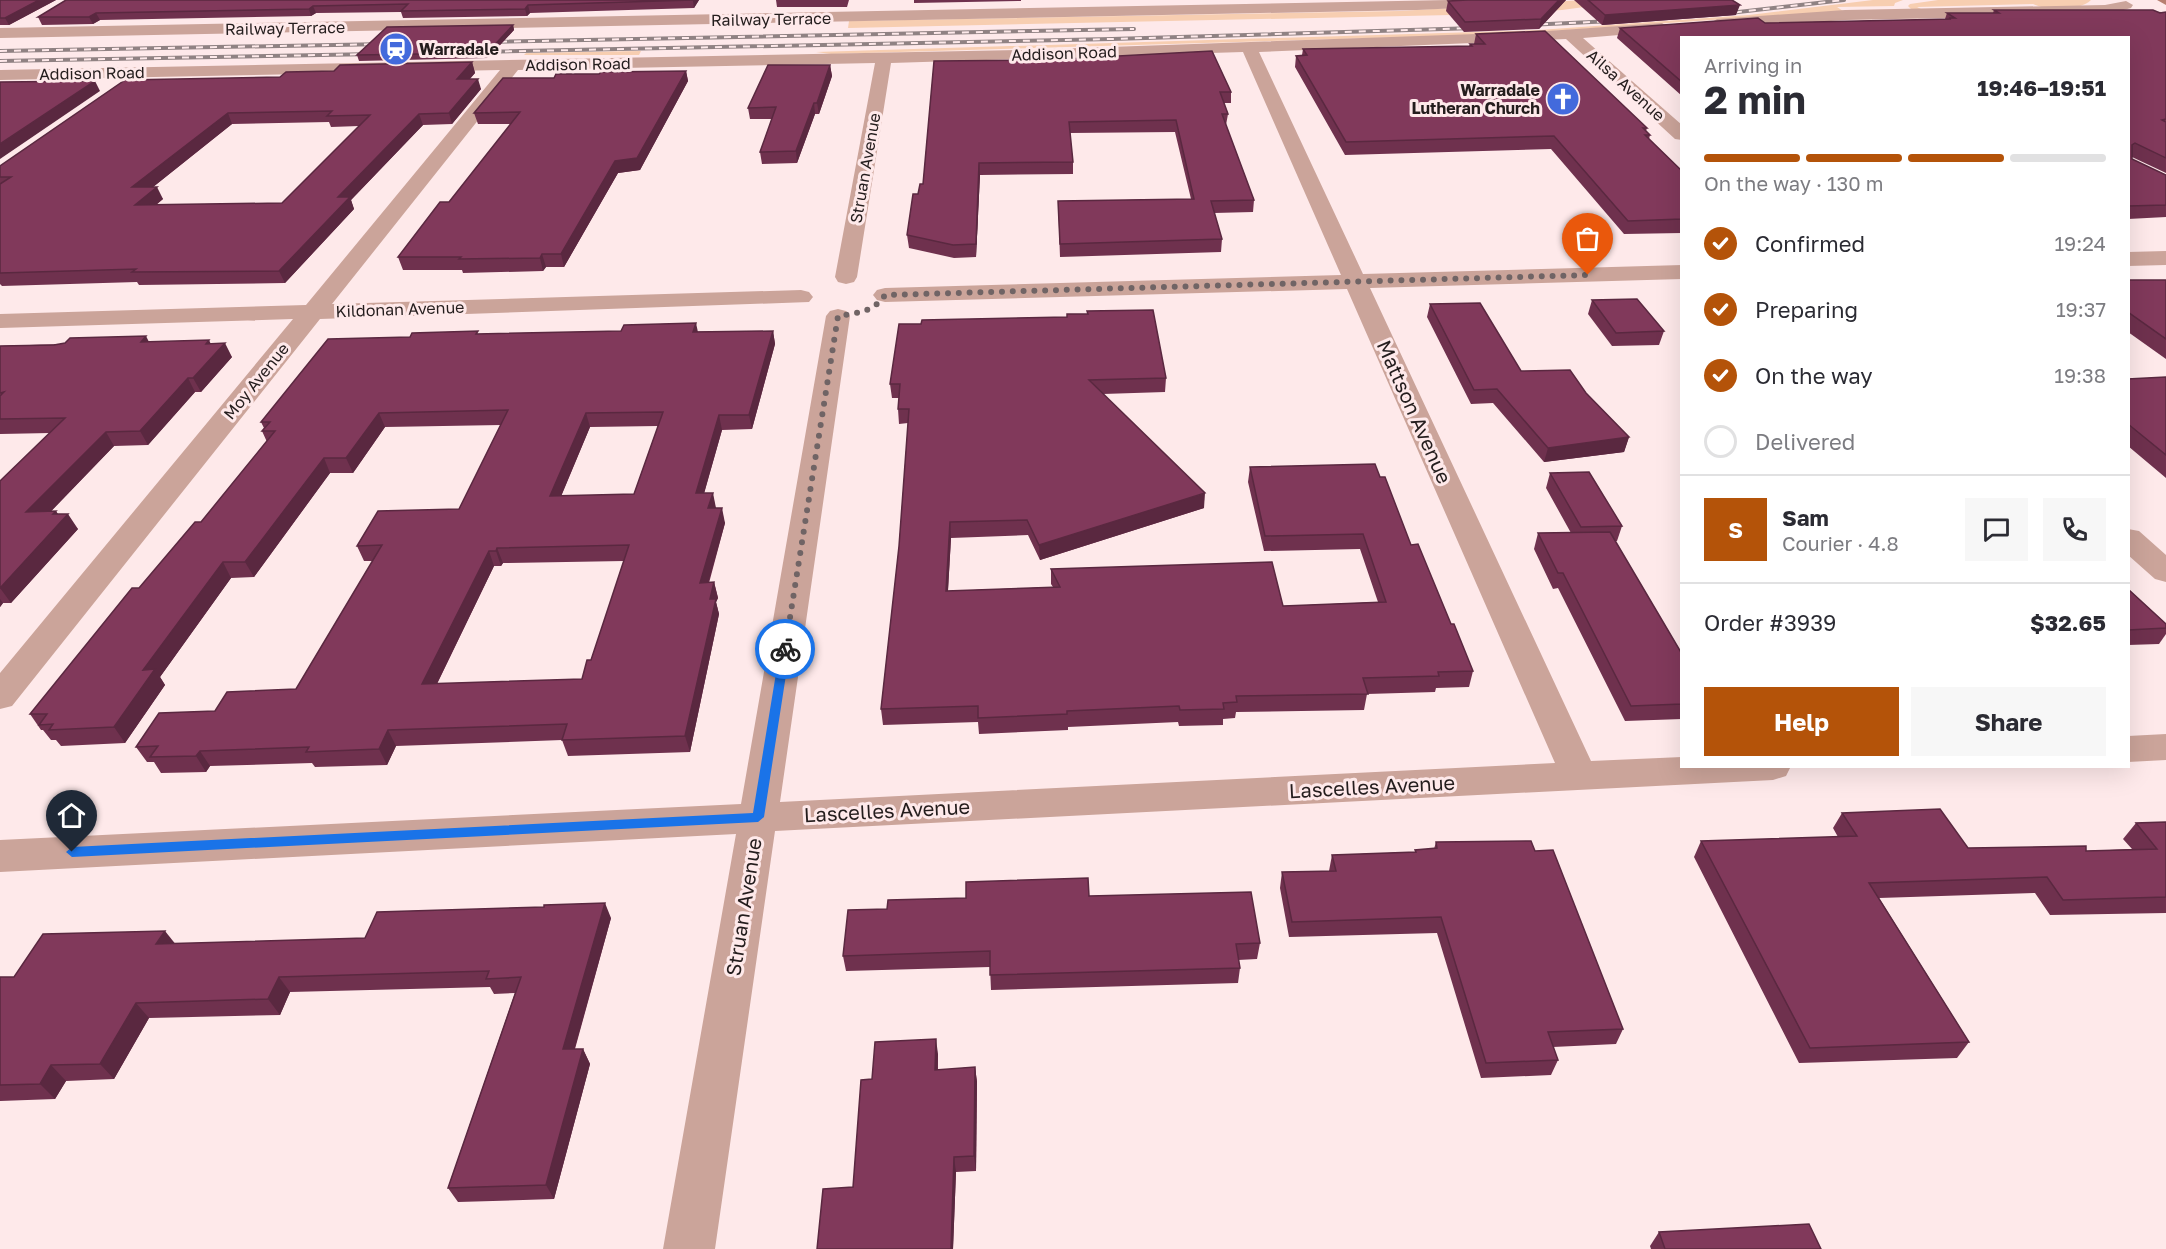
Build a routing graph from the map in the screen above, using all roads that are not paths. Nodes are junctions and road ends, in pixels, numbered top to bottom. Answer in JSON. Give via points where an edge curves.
{"nodes":[{"id":1,"x":740,"y":0,"type":"edge"},
{"id":2,"x":1542,"y":0,"type":"edge"},
{"id":3,"x":1414,"y":3,"type":"edge"},
{"id":4,"x":2126,"y":4,"type":"dead end"},
{"id":5,"x":397,"y":7,"type":"edge"},
{"id":6,"x":1074,"y":7,"type":"edge"},
{"id":7,"x":1883,"y":14,"type":"junction"},
{"id":8,"x":42,"y":16,"type":"edge"},
{"id":9,"x":731,"y":20,"type":"junction"},
{"id":10,"x":1702,"y":25,"type":"edge"},
{"id":11,"x":374,"y":27,"type":"junction"},
{"id":12,"x":1678,"y":27,"type":"edge"},
{"id":13,"x":1914,"y":32,"type":"edge"},
{"id":14,"x":6,"y":33,"type":"edge"},
{"id":15,"x":1570,"y":35,"type":"junction"},
{"id":16,"x":1249,"y":47,"type":"junction"},
{"id":17,"x":884,"y":58,"type":"junction"},
{"id":18,"x":513,"y":65,"type":"junction"},
{"id":19,"x":142,"y":72,"type":"junction"},
{"id":20,"x":0,"y":75,"type":"edge"},
{"id":21,"x":114,"y":92,"type":"edge"},
{"id":22,"x":1680,"y":133,"type":"edge"},
{"id":23,"x":2166,"y":258,"type":"edge"},
{"id":24,"x":2130,"y":259,"type":"edge"},
{"id":25,"x":1680,"y":272,"type":"edge"},
{"id":26,"x":1355,"y":281,"type":"junction"},
{"id":27,"x":824,"y":284,"type":"junction"},
{"id":28,"x":864,"y":308,"type":"junction"},
{"id":29,"x":312,"y":311,"type":"junction"},
{"id":30,"x":0,"y":321,"type":"edge"},
{"id":31,"x":2130,"y":540,"type":"edge"},
{"id":32,"x":2166,"y":572,"type":"edge"},
{"id":33,"x":0,"y":697,"type":"edge"},
{"id":34,"x":2166,"y":747,"type":"edge"},
{"id":35,"x":2130,"y":749,"type":"edge"},
{"id":36,"x":1734,"y":768,"type":"edge"},
{"id":37,"x":1579,"y":776,"type":"junction"},
{"id":38,"x":758,"y":817,"type":"junction"},
{"id":39,"x":0,"y":856,"type":"edge"},
{"id":40,"x":689,"y":1249,"type":"edge"}],
"edges":[{"from":1,"to":9,"type":"street"},
{"from":2,"to":3,"type":"street","name":"Railway Terrace"},
{"from":3,"to":6,"type":"street","name":"Railway Terrace"},
{"from":4,"to":7,"type":"street","via":[[2105,10]]},
{"from":5,"to":11,"type":"street"},
{"from":6,"to":9,"type":"street","name":"Railway Terrace"},
{"from":7,"to":10,"type":"street"},
{"from":7,"to":13,"type":"street"},
{"from":8,"to":14,"type":"street"},
{"from":9,"to":11,"type":"street","name":"Railway Terrace"},
{"from":11,"to":14,"type":"street","name":"Railway Terrace"},
{"from":12,"to":15,"type":"street","name":"Addison Road"},
{"from":15,"to":16,"type":"street","name":"Addison Road"},
{"from":15,"to":22,"type":"street","name":"Ailsa Avenue"},
{"from":16,"to":17,"type":"street","name":"Addison Road"},
{"from":16,"to":26,"type":"street","name":"Mattson Avenue"},
{"from":17,"to":18,"type":"street","name":"Addison Road"},
{"from":17,"to":27,"type":"street","name":"Struan Avenue"},
{"from":18,"to":19,"type":"street","name":"Addison Road"},
{"from":18,"to":29,"type":"street","name":"Moy Avenue"},
{"from":19,"to":20,"type":"street","name":"Addison Road"},
{"from":19,"to":21,"type":"street"},
{"from":23,"to":24,"type":"street"},
{"from":25,"to":26,"type":"street"},
{"from":26,"to":28,"type":"street"},
{"from":26,"to":37,"type":"street","name":"Mattson Avenue"},
{"from":27,"to":28,"type":"street","name":"Kildonan Avenue","via":[[869,280],[883,287]]},
{"from":27,"to":28,"type":"street","via":[[803,306],[817,313]]},
{"from":27,"to":29,"type":"street","name":"Kildonan Avenue"},
{"from":28,"to":38,"type":"street","name":"Struan Avenue"},
{"from":29,"to":30,"type":"street","name":"Kildonan Avenue"},
{"from":29,"to":33,"type":"street","name":"Moy Avenue"},
{"from":31,"to":32,"type":"street"},
{"from":34,"to":35,"type":"street"},
{"from":36,"to":37,"type":"street","name":"Lascelles Avenue"},
{"from":37,"to":38,"type":"street","name":"Lascelles Avenue"},
{"from":38,"to":39,"type":"street","name":"Lascelles Avenue"},
{"from":38,"to":40,"type":"street","name":"Struan Avenue"}]}
